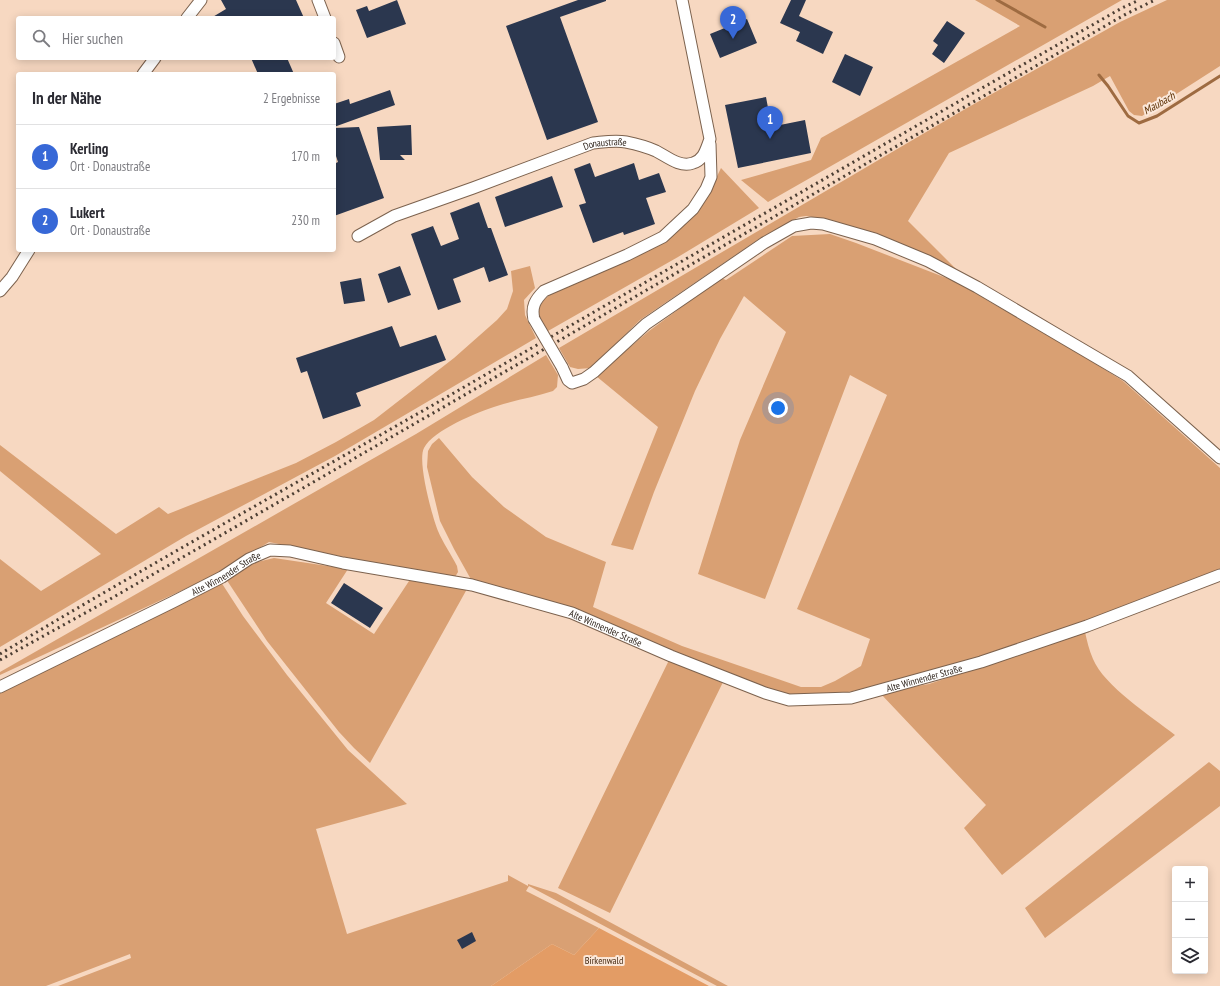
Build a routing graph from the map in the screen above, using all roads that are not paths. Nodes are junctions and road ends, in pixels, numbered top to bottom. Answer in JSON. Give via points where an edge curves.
{"nodes":[{"id":1,"x":201,"y":0,"type":"edge"},
{"id":2,"x":318,"y":0,"type":"edge"},
{"id":3,"x":682,"y":0,"type":"edge"},
{"id":4,"x":189,"y":16,"type":"edge"},
{"id":5,"x":323,"y":16,"type":"edge"},
{"id":6,"x":336,"y":49,"type":"edge"},
{"id":7,"x":339,"y":57,"type":"dead end"},
{"id":8,"x":154,"y":60,"type":"edge"},
{"id":9,"x":144,"y":72,"type":"edge"},
{"id":10,"x":710,"y":139,"type":"junction"},
{"id":11,"x":358,"y":236,"type":"dead end"},
{"id":12,"x":28,"y":252,"type":"edge"},
{"id":13,"x":0,"y":291,"type":"edge"},
{"id":14,"x":1220,"y":458,"type":"edge"},
{"id":15,"x":1220,"y":575,"type":"edge"},
{"id":16,"x":0,"y":687,"type":"edge"}],
"edges":[{"from":1,"to":4,"type":"street"},
{"from":2,"to":5,"type":"street"},
{"from":3,"to":10,"type":"street"},
{"from":6,"to":7,"type":"street"},
{"from":8,"to":9,"type":"street"},
{"from":10,"to":11,"type":"street","name":"Donaustraße","via":[[702,158],[691,164],[671,160],[656,151],[626,142],[593,143],[394,216]]},
{"from":10,"to":14,"type":"street","bridge":true,"via":[[711,177],[706,189],[693,208],[663,237],[544,291],[537,298],[533,306],[534,319],[572,383],[594,372],[646,324],[764,243],[794,226],[823,224],[875,239],[928,261],[1065,338],[1128,376]]},
{"from":12,"to":13,"type":"street"},
{"from":15,"to":16,"type":"street","name":"Alte Winnender Straße","via":[[1087,626],[981,662],[851,698],[788,700],[671,656],[572,613],[472,585],[342,563],[290,551],[270,550],[173,602]]}]}
